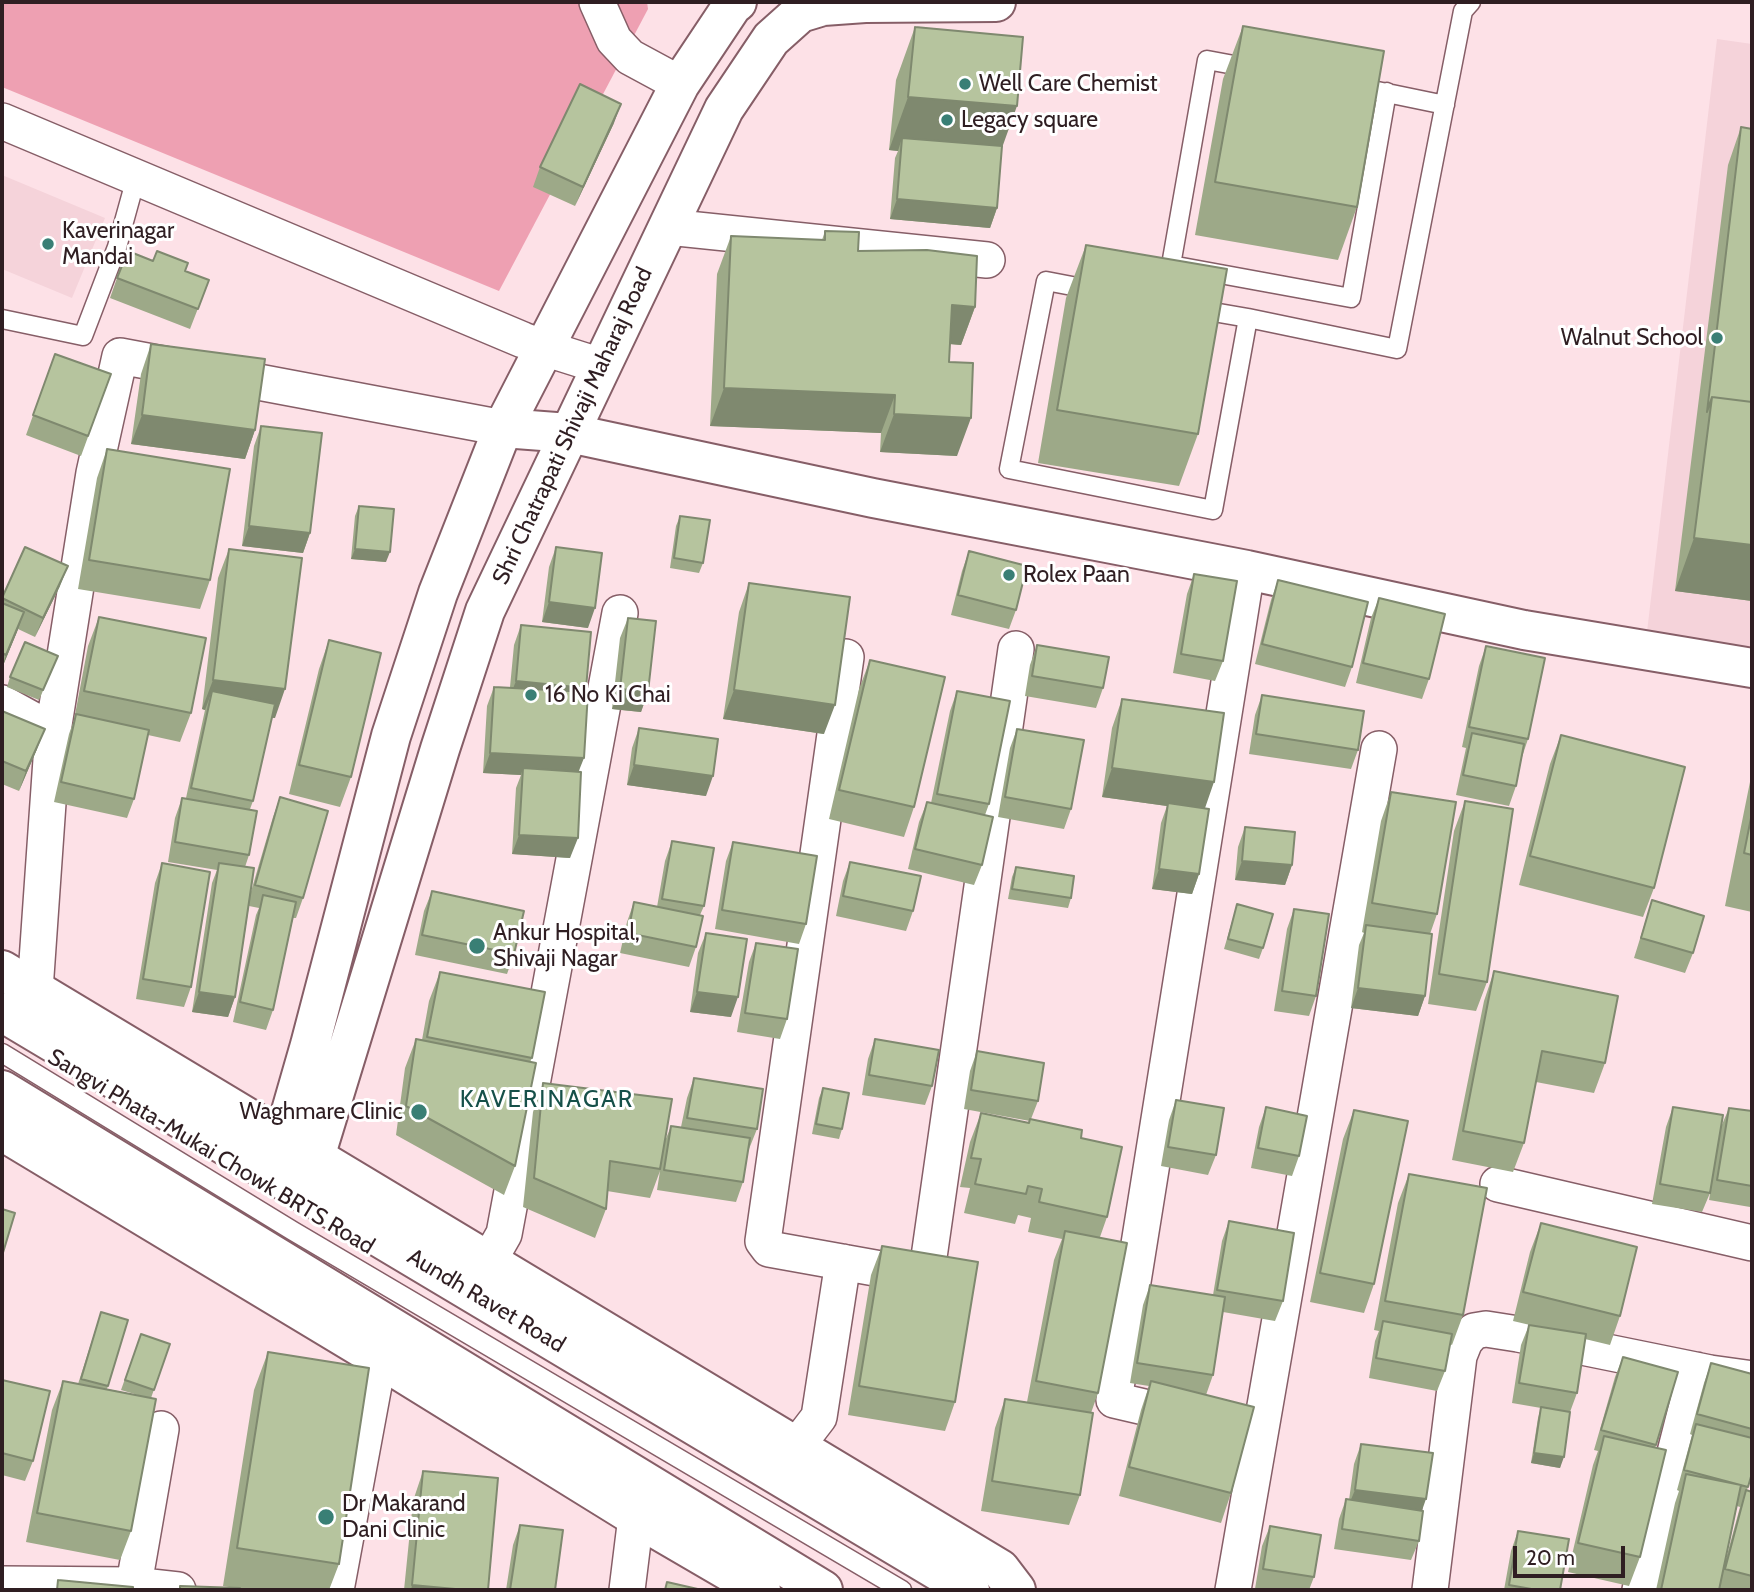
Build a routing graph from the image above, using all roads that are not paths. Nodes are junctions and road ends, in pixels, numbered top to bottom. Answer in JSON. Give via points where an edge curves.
{"nodes":[{"id":1,"x":597,"y":2,"type":"edge"},
{"id":2,"x":737,"y":2,"type":"edge"},
{"id":3,"x":996,"y":2,"type":"edge"},
{"id":4,"x":1471,"y":2,"type":"edge"},
{"id":5,"x":1271,"y":72,"type":"edge"},
{"id":6,"x":1335,"y":83,"type":"edge"},
{"id":7,"x":680,"y":84,"type":"junction"},
{"id":8,"x":1387,"y":92,"type":"junction"},
{"id":9,"x":1445,"y":105,"type":"junction"},
{"id":10,"x":2,"y":121,"type":"edge"},
{"id":11,"x":136,"y":178,"type":"junction"},
{"id":12,"x":667,"y":226,"type":"junction"},
{"id":13,"x":987,"y":260,"type":"dead end"},
{"id":14,"x":1114,"y":293,"type":"edge"},
{"id":15,"x":1181,"y":306,"type":"edge"},
{"id":16,"x":1248,"y":318,"type":"junction"},
{"id":17,"x":2,"y":320,"type":"edge"},
{"id":18,"x":544,"y":348,"type":"junction"},
{"id":19,"x":601,"y":366,"type":"junction"},
{"id":20,"x":503,"y":428,"type":"junction"},
{"id":21,"x":569,"y":433,"type":"junction"},
{"id":22,"x":1247,"y":570,"type":"junction"},
{"id":23,"x":620,"y":613,"type":"dead end"},
{"id":24,"x":1016,"y":649,"type":"dead end"},
{"id":25,"x":846,"y":657,"type":"edge"},
{"id":26,"x":1752,"y":668,"type":"edge"},
{"id":27,"x":2,"y":703,"type":"edge"},
{"id":28,"x":53,"y":731,"type":"junction"},
{"id":29,"x":1379,"y":749,"type":"dead end"},
{"id":30,"x":2,"y":970,"type":"edge"},
{"id":31,"x":35,"y":990,"type":"junction"},
{"id":32,"x":2,"y":1012,"type":"edge"},
{"id":33,"x":310,"y":1045,"type":"junction"},
{"id":34,"x":2,"y":1053,"type":"edge"},
{"id":35,"x":346,"y":1058,"type":"junction"},
{"id":36,"x":2,"y":1090,"type":"edge"},
{"id":37,"x":2,"y":1131,"type":"edge"},
{"id":38,"x":295,"y":1155,"type":"junction"},
{"id":39,"x":1498,"y":1184,"type":"dead end"},
{"id":40,"x":1752,"y":1242,"type":"edge"},
{"id":41,"x":488,"y":1262,"type":"junction"},
{"id":42,"x":843,"y":1262,"type":"junction"},
{"id":43,"x":379,"y":1358,"type":"junction"},
{"id":44,"x":1696,"y":1370,"type":"junction"},
{"id":45,"x":1752,"y":1379,"type":"edge"},
{"id":46,"x":161,"y":1429,"type":"dead end"},
{"id":47,"x":1260,"y":1434,"type":"junction"},
{"id":48,"x":796,"y":1447,"type":"junction"},
{"id":49,"x":636,"y":1517,"type":"junction"},
{"id":50,"x":2,"y":1584,"type":"edge"},
{"id":51,"x":133,"y":1587,"type":"edge"},
{"id":52,"x":177,"y":1590,"type":"edge"},
{"id":53,"x":336,"y":1590,"type":"edge"},
{"id":54,"x":627,"y":1590,"type":"edge"},
{"id":55,"x":761,"y":1590,"type":"edge"},
{"id":56,"x":823,"y":1590,"type":"edge"},
{"id":57,"x":902,"y":1590,"type":"edge"},
{"id":58,"x":970,"y":1590,"type":"edge"},
{"id":59,"x":1016,"y":1590,"type":"edge"},
{"id":60,"x":1233,"y":1590,"type":"edge"},
{"id":61,"x":1430,"y":1590,"type":"edge"},
{"id":62,"x":1640,"y":1590,"type":"edge"}],
"edges":[{"from":1,"to":7,"type":"street","via":[[614,40],[630,57]]},
{"from":2,"to":7,"type":"main road"},
{"from":3,"to":12,"type":"main road","name":"Shri Chatrapati Shivaji Maharaj Road","via":[[865,3],[822,6],[800,13],[771,39],[724,108]]},
{"from":4,"to":9,"type":"lane","via":[[1463,11]]},
{"from":5,"to":8,"type":"lane","via":[[1207,60],[1171,265],[1351,298]]},
{"from":6,"to":8,"type":"lane"},
{"from":7,"to":18,"type":"main road"},
{"from":8,"to":9,"type":"lane"},
{"from":9,"to":16,"type":"lane","via":[[1397,349]]},
{"from":10,"to":11,"type":"street"},
{"from":11,"to":17,"type":"lane","via":[[117,247],[83,336]]},
{"from":11,"to":18,"type":"street"},
{"from":12,"to":13,"type":"street"},
{"from":12,"to":19,"type":"main road","name":"Shri Chatrapati Shivaji Maharaj Road"},
{"from":14,"to":16,"type":"lane","via":[[1046,281],[1009,469],[1213,510]]},
{"from":15,"to":16,"type":"lane"},
{"from":18,"to":19,"type":"street"},
{"from":18,"to":20,"type":"main road"},
{"from":19,"to":21,"type":"main road","name":"Shri Chatrapati Shivaji Maharaj Road"},
{"from":20,"to":21,"type":"main road"},
{"from":20,"to":28,"type":"street","via":[[120,356],[94,473]]},
{"from":20,"to":33,"type":"main road","via":[[438,593],[391,736]]},
{"from":21,"to":22,"type":"main road","via":[[873,498]]},
{"from":21,"to":35,"type":"main road","name":"Shri Chatrapati Shivaji Maharaj Road","via":[[485,611]]},
{"from":22,"to":26,"type":"main road","via":[[1524,630]]},
{"from":22,"to":47,"type":"street","via":[[1114,1399]]},
{"from":23,"to":41,"type":"street","via":[[504,1234]]},
{"from":24,"to":42,"type":"street","via":[[929,1257],[923,1270],[914,1275]]},
{"from":25,"to":42,"type":"street","via":[[763,1241],[769,1249]]},
{"from":27,"to":28,"type":"street"},
{"from":28,"to":31,"type":"street"},
{"from":29,"to":47,"type":"street"},
{"from":30,"to":31,"type":"main road"},
{"from":31,"to":38,"type":"main road"},
{"from":32,"to":58,"type":"main road","name":"Aundh Ravet Road"},
{"from":33,"to":35,"type":"main road"},
{"from":33,"to":38,"type":"main road"},
{"from":34,"to":57,"type":"lane","name":"Sangvi Phata-Mukai Chowk BRTS Road","via":[[293,1231]]},
{"from":35,"to":38,"type":"main road","name":"Shri Chatrapati Shivaji Maharaj Road"},
{"from":36,"to":56,"type":"main road"},
{"from":37,"to":43,"type":"main road","via":[[217,1243]]},
{"from":38,"to":41,"type":"main road"},
{"from":39,"to":40,"type":"street"},
{"from":41,"to":48,"type":"main road"},
{"from":42,"to":48,"type":"street","via":[[819,1417]]},
{"from":43,"to":49,"type":"main road"},
{"from":43,"to":53,"type":"street"},
{"from":44,"to":45,"type":"street"},
{"from":44,"to":61,"type":"street","via":[[1518,1334],[1474,1331],[1459,1356]]},
{"from":44,"to":62,"type":"street"},
{"from":46,"to":51,"type":"street"},
{"from":47,"to":60,"type":"street"},
{"from":48,"to":59,"type":"main road","via":[[1000,1569]]},
{"from":49,"to":54,"type":"street"},
{"from":49,"to":55,"type":"main road"},
{"from":50,"to":51,"type":"street"},
{"from":51,"to":52,"type":"street"}]}
